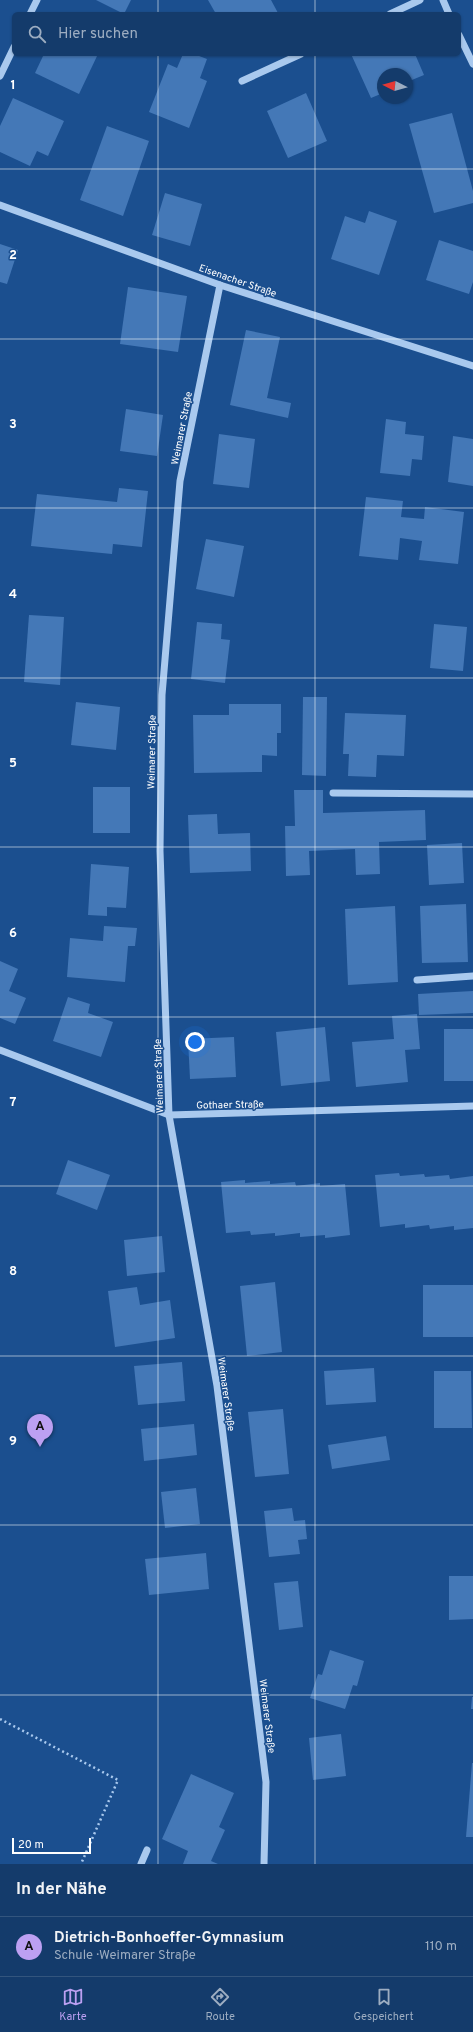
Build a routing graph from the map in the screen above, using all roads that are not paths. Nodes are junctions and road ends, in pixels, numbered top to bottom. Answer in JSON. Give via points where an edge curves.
{"nodes":[{"id":1,"x":37,"y":0,"type":"edge"},
{"id":2,"x":420,"y":0,"type":"edge"},
{"id":3,"x":443,"y":0,"type":"edge"},
{"id":4,"x":31,"y":12,"type":"edge"},
{"id":5,"x":394,"y":12,"type":"edge"},
{"id":6,"x":448,"y":12,"type":"edge"},
{"id":7,"x":461,"y":39,"type":"edge"},
{"id":8,"x":12,"y":52,"type":"edge"},
{"id":9,"x":297,"y":56,"type":"edge"},
{"id":10,"x":473,"y":64,"type":"edge"},
{"id":11,"x":0,"y":76,"type":"edge"},
{"id":12,"x":242,"y":81,"type":"dead end"},
{"id":13,"x":0,"y":205,"type":"edge"},
{"id":14,"x":220,"y":285,"type":"junction"},
{"id":15,"x":473,"y":366,"type":"edge"},
{"id":16,"x":333,"y":793,"type":"dead end"},
{"id":17,"x":473,"y":794,"type":"edge"},
{"id":18,"x":473,"y":976,"type":"edge"},
{"id":19,"x":418,"y":980,"type":"dead end"},
{"id":20,"x":0,"y":1050,"type":"edge"},
{"id":21,"x":473,"y":1106,"type":"edge"},
{"id":22,"x":169,"y":1115,"type":"junction"},
{"id":23,"x":148,"y":1850,"type":"dead end"},
{"id":24,"x":141,"y":1864,"type":"edge"},
{"id":25,"x":264,"y":1864,"type":"edge"}],
"edges":[{"from":1,"to":4,"type":"street"},
{"from":2,"to":5,"type":"street"},
{"from":3,"to":6,"type":"street"},
{"from":7,"to":10,"type":"street"},
{"from":8,"to":11,"type":"street"},
{"from":9,"to":12,"type":"street"},
{"from":13,"to":14,"type":"street","name":"Eisenacher Straße"},
{"from":14,"to":15,"type":"street","name":"Eisenacher Straße"},
{"from":14,"to":22,"type":"street","name":"Weimarer Straße","via":[[180,480],[162,694],[160,852]]},
{"from":16,"to":17,"type":"street"},
{"from":18,"to":19,"type":"street"},
{"from":20,"to":22,"type":"street","name":"Gothaer Straße"},
{"from":21,"to":22,"type":"street","name":"Gothaer Straße"},
{"from":22,"to":25,"type":"street","name":"Weimarer Straße","via":[[216,1386],[266,1782]]},
{"from":23,"to":24,"type":"street"}]}
